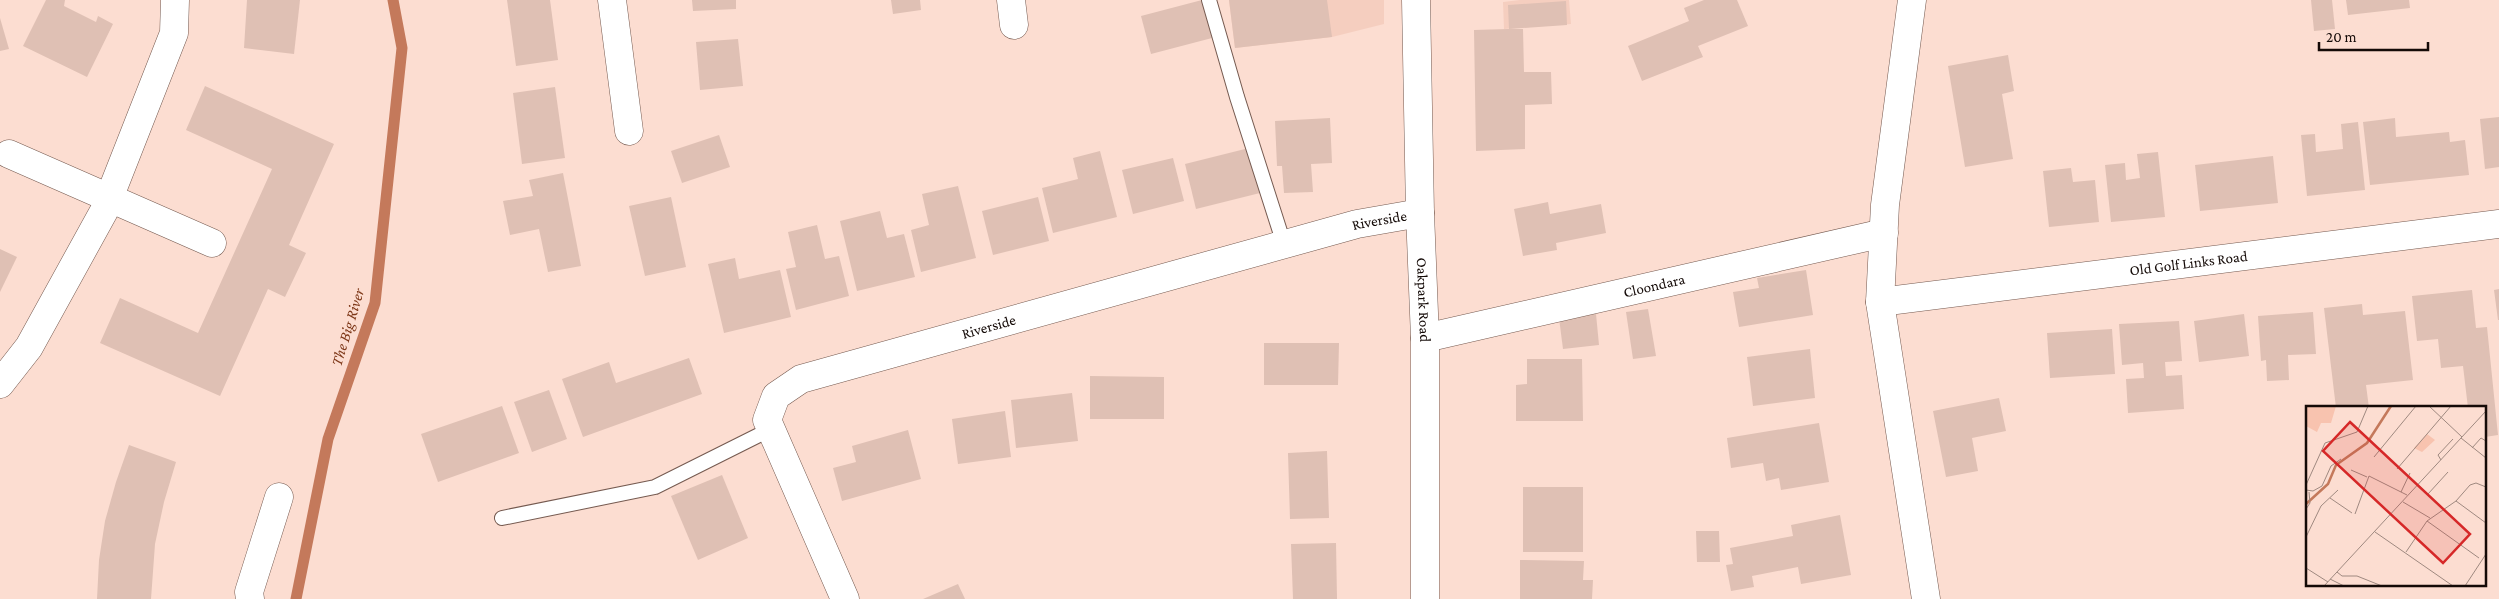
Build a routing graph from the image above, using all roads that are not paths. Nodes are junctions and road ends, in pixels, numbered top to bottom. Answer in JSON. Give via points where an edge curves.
{"nodes":[{"id":1,"x":175,"y":0,"type":"edge"},
{"id":2,"x":612,"y":0,"type":"edge"},
{"id":3,"x":1209,"y":0,"type":"edge"},
{"id":4,"x":1416,"y":0,"type":"edge"},
{"id":5,"x":1911,"y":3,"type":"edge"},
{"id":6,"x":629,"y":131,"type":"dead end"},
{"id":7,"x":9,"y":154,"type":"dead end"},
{"id":8,"x":109,"y":197,"type":"junction"},
{"id":9,"x":1420,"y":213,"type":"junction"},
{"id":10,"x":2499,"y":224,"type":"edge"},
{"id":11,"x":1884,"y":233,"type":"junction"},
{"id":12,"x":212,"y":243,"type":"dead end"},
{"id":13,"x":1284,"y":244,"type":"junction"},
{"id":14,"x":1880,"y":302,"type":"junction"},
{"id":15,"x":1426,"y":338,"type":"junction"},
{"id":16,"x":0,"y":384,"type":"edge"},
{"id":17,"x":770,"y":429,"type":"junction"},
{"id":18,"x":279,"y":497,"type":"dead end"},
{"id":19,"x":502,"y":518,"type":"dead end"},
{"id":20,"x":250,"y":599,"type":"edge"},
{"id":21,"x":845,"y":599,"type":"edge"},
{"id":22,"x":1425,"y":599,"type":"edge"},
{"id":23,"x":1926,"y":599,"type":"edge"}],
"edges":[{"from":1,"to":8,"type":"street","via":[[174,33]]},
{"from":2,"to":6,"type":"street"},
{"from":3,"to":13,"type":"lane"},
{"from":4,"to":9,"type":"street","name":"Oakpark Road"},
{"from":5,"to":11,"type":"street"},
{"from":7,"to":8,"type":"street"},
{"from":8,"to":12,"type":"street"},
{"from":8,"to":16,"type":"street","via":[[104,212],[29,347]]},
{"from":9,"to":13,"type":"street","name":"Riverside","via":[[1357,224]]},
{"from":9,"to":15,"type":"street","name":"Oakpark Road"},
{"from":10,"to":14,"type":"street","name":"Old Golf Links Road"},
{"from":11,"to":14,"type":"street"},
{"from":11,"to":15,"type":"street","name":"Cloondara"},
{"from":13,"to":17,"type":"street","name":"Riverside","via":[[801,379],[776,396],[767,420]]},
{"from":14,"to":23,"type":"street"},
{"from":15,"to":22,"type":"street","name":"Oakpark Road"},
{"from":17,"to":19,"type":"lane","via":[[655,486]]},
{"from":17,"to":21,"type":"street","name":"Riverside"},
{"from":18,"to":20,"type":"street","via":[[249,592]]}]}
